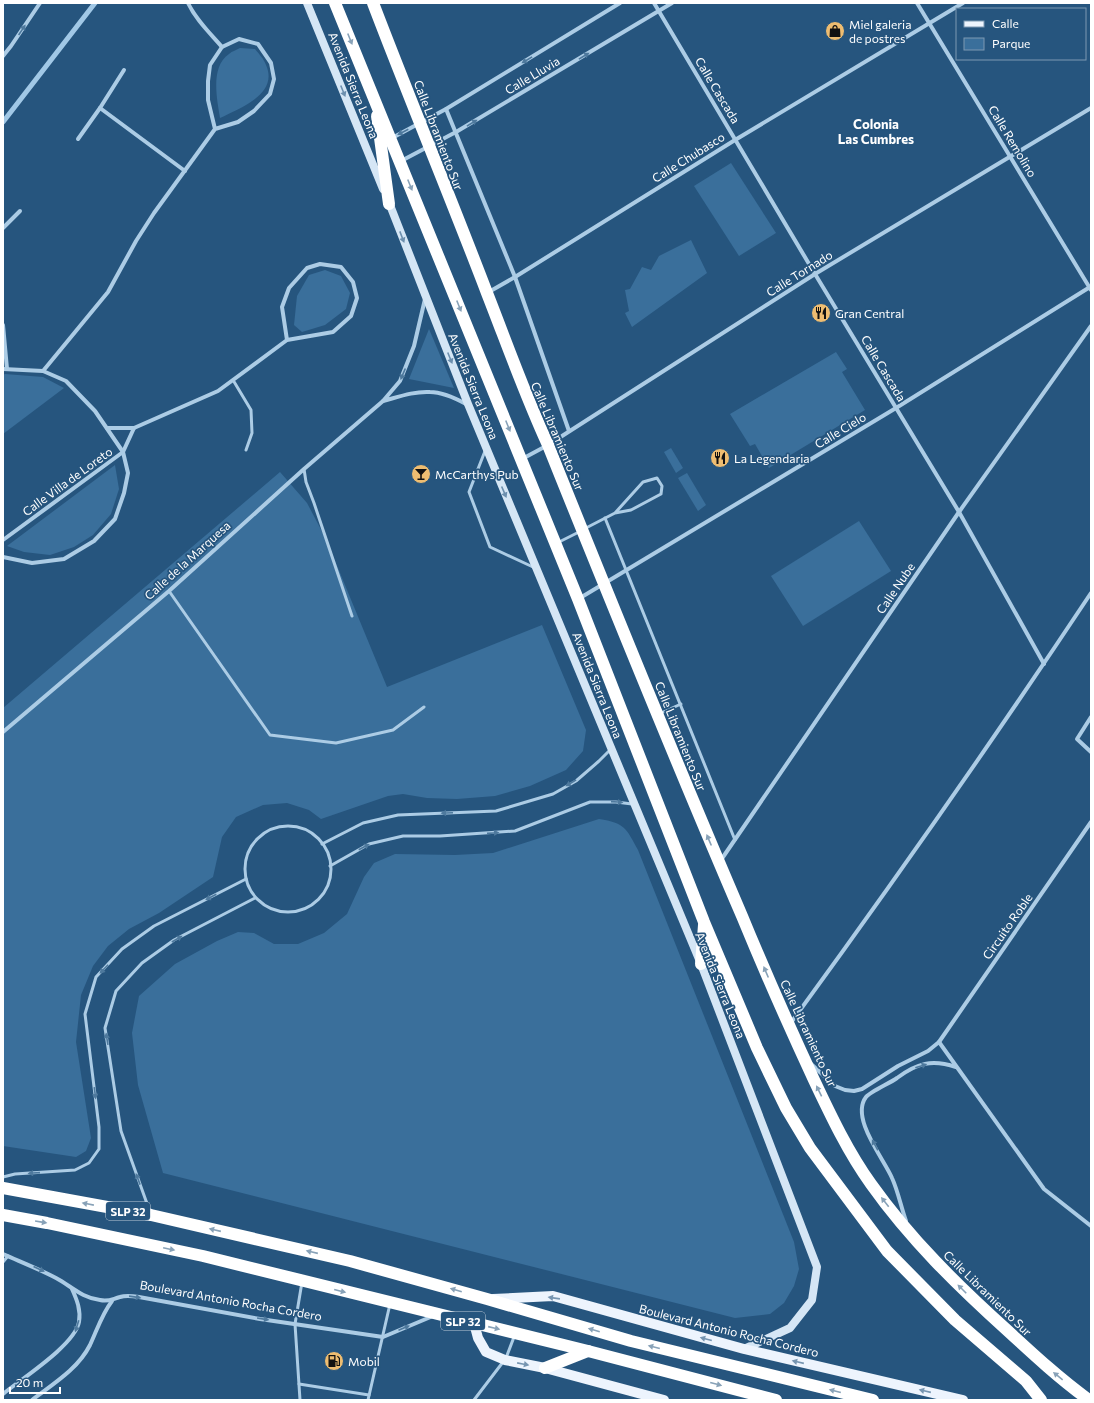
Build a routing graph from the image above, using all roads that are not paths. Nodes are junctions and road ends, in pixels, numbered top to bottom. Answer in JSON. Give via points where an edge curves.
{"nodes":[{"id":1,"x":40,"y":3,"type":"edge"},
{"id":2,"x":188,"y":3,"type":"edge"},
{"id":3,"x":307,"y":3,"type":"edge"},
{"id":4,"x":335,"y":3,"type":"edge"},
{"id":5,"x":373,"y":3,"type":"edge"},
{"id":6,"x":620,"y":3,"type":"edge"},
{"id":7,"x":654,"y":3,"type":"edge"},
{"id":8,"x":672,"y":3,"type":"edge"},
{"id":9,"x":917,"y":3,"type":"edge"},
{"id":10,"x":963,"y":3,"type":"edge"},
{"id":11,"x":659,"y":11,"type":"junction"},
{"id":12,"x":930,"y":23,"type":"junction"},
{"id":13,"x":222,"y":47,"type":"junction"},
{"id":14,"x":3,"y":56,"type":"edge"},
{"id":15,"x":124,"y":70,"type":"dead end"},
{"id":16,"x":375,"y":99,"type":"junction"},
{"id":17,"x":100,"y":108,"type":"junction"},
{"id":18,"x":1091,"y":108,"type":"edge"},
{"id":19,"x":446,"y":110,"type":"junction"},
{"id":20,"x":420,"y":124,"type":"junction"},
{"id":21,"x":215,"y":129,"type":"junction"},
{"id":22,"x":456,"y":132,"type":"junction"},
{"id":23,"x":391,"y":138,"type":"junction"},
{"id":24,"x":78,"y":139,"type":"dead end"},
{"id":25,"x":735,"y":140,"type":"junction"},
{"id":26,"x":429,"y":147,"type":"junction"},
{"id":27,"x":1010,"y":156,"type":"junction"},
{"id":28,"x":401,"y":161,"type":"junction"},
{"id":29,"x":185,"y":172,"type":"junction"},
{"id":30,"x":389,"y":204,"type":"junction"},
{"id":31,"x":20,"y":211,"type":"dead end"},
{"id":32,"x":3,"y":228,"type":"edge"},
{"id":33,"x":815,"y":274,"type":"junction"},
{"id":34,"x":515,"y":277,"type":"junction"},
{"id":35,"x":1090,"y":289,"type":"edge"},
{"id":36,"x":487,"y":293,"type":"junction"},
{"id":37,"x":425,"y":296,"type":"junction"},
{"id":38,"x":3,"y":325,"type":"edge"},
{"id":39,"x":1091,"y":326,"type":"edge"},
{"id":40,"x":288,"y":340,"type":"junction"},
{"id":41,"x":5,"y":369,"type":"edge"},
{"id":42,"x":43,"y":371,"type":"junction"},
{"id":43,"x":233,"y":380,"type":"junction"},
{"id":44,"x":383,"y":401,"type":"junction"},
{"id":45,"x":468,"y":404,"type":"junction"},
{"id":46,"x":896,"y":408,"type":"junction"},
{"id":47,"x":107,"y":428,"type":"junction"},
{"id":48,"x":134,"y":428,"type":"junction"},
{"id":49,"x":570,"y":431,"type":"junction"},
{"id":50,"x":548,"y":445,"type":"junction"},
{"id":51,"x":486,"y":447,"type":"junction"},
{"id":52,"x":246,"y":450,"type":"dead end"},
{"id":53,"x":123,"y":452,"type":"junction"},
{"id":54,"x":522,"y":460,"type":"junction"},
{"id":55,"x":304,"y":469,"type":"junction"},
{"id":56,"x":959,"y":512,"type":"junction"},
{"id":57,"x":615,"y":513,"type":"junction"},
{"id":58,"x":605,"y":518,"type":"junction"},
{"id":59,"x":582,"y":530,"type":"junction"},
{"id":60,"x":3,"y":540,"type":"edge"},
{"id":61,"x":556,"y":544,"type":"junction"},
{"id":62,"x":3,"y":557,"type":"edge"},
{"id":63,"x":536,"y":568,"type":"junction"},
{"id":64,"x":627,"y":570,"type":"junction"},
{"id":65,"x":604,"y":584,"type":"junction"},
{"id":66,"x":169,"y":591,"type":"junction"},
{"id":67,"x":1091,"y":593,"type":"edge"},
{"id":68,"x":578,"y":599,"type":"junction"},
{"id":69,"x":352,"y":616,"type":"dead end"},
{"id":70,"x":1044,"y":664,"type":"junction"},
{"id":71,"x":680,"y":704,"type":"junction"},
{"id":72,"x":424,"y":707,"type":"dead end"},
{"id":73,"x":658,"y":715,"type":"junction"},
{"id":74,"x":1091,"y":717,"type":"edge"},
{"id":75,"x":3,"y":732,"type":"edge"},
{"id":76,"x":611,"y":749,"type":"junction"},
{"id":77,"x":1091,"y":752,"type":"edge"},
{"id":78,"x":634,"y":804,"type":"junction"},
{"id":79,"x":1091,"y":822,"type":"edge"},
{"id":80,"x":735,"y":840,"type":"junction"},
{"id":81,"x":322,"y":844,"type":"junction"},
{"id":82,"x":719,"y":864,"type":"junction"},
{"id":83,"x":330,"y":866,"type":"junction"},
{"id":84,"x":246,"y":879,"type":"junction"},
{"id":85,"x":255,"y":898,"type":"junction"},
{"id":86,"x":704,"y":922,"type":"junction"},
{"id":87,"x":700,"y":964,"type":"junction"},
{"id":88,"x":789,"y":1027,"type":"junction"},
{"id":89,"x":939,"y":1042,"type":"junction"},
{"id":90,"x":802,"y":1055,"type":"junction"},
{"id":91,"x":956,"y":1067,"type":"junction"},
{"id":92,"x":862,"y":1089,"type":"junction"},
{"id":93,"x":866,"y":1096,"type":"junction"},
{"id":94,"x":3,"y":1177,"type":"edge"},
{"id":95,"x":3,"y":1188,"type":"edge"},
{"id":96,"x":151,"y":1215,"type":"junction"},
{"id":97,"x":3,"y":1216,"type":"edge"},
{"id":98,"x":1091,"y":1226,"type":"edge"},
{"id":99,"x":909,"y":1233,"type":"junction"},
{"id":100,"x":3,"y":1254,"type":"edge"},
{"id":101,"x":8,"y":1256,"type":"junction"},
{"id":102,"x":3,"y":1262,"type":"edge"},
{"id":103,"x":302,"y":1282,"type":"junction"},
{"id":104,"x":72,"y":1289,"type":"junction"},
{"id":105,"x":487,"y":1299,"type":"junction"},
{"id":106,"x":112,"y":1301,"type":"junction"},
{"id":107,"x":390,"y":1303,"type":"junction"},
{"id":108,"x":437,"y":1315,"type":"junction"},
{"id":109,"x":474,"y":1323,"type":"junction"},
{"id":110,"x":295,"y":1324,"type":"junction"},
{"id":111,"x":515,"y":1333,"type":"junction"},
{"id":112,"x":383,"y":1337,"type":"junction"},
{"id":113,"x":744,"y":1349,"type":"junction"},
{"id":114,"x":588,"y":1351,"type":"junction"},
{"id":115,"x":505,"y":1360,"type":"junction"},
{"id":116,"x":545,"y":1368,"type":"junction"},
{"id":117,"x":299,"y":1384,"type":"junction"},
{"id":118,"x":3,"y":1394,"type":"edge"},
{"id":119,"x":369,"y":1395,"type":"junction"},
{"id":120,"x":657,"y":1399,"type":"edge"},
{"id":121,"x":32,"y":1400,"type":"edge"},
{"id":122,"x":300,"y":1400,"type":"edge"},
{"id":123,"x":368,"y":1400,"type":"edge"},
{"id":124,"x":474,"y":1400,"type":"edge"},
{"id":125,"x":776,"y":1400,"type":"edge"},
{"id":126,"x":873,"y":1400,"type":"edge"},
{"id":127,"x":963,"y":1400,"type":"edge"},
{"id":128,"x":1041,"y":1400,"type":"edge"},
{"id":129,"x":1089,"y":1400,"type":"edge"}],
"edges":[{"from":14,"to":1,"type":"street","one_way":true},
{"from":2,"to":13,"type":"street"},
{"from":3,"to":30,"type":"street","name":"Avenida Sierra Leona","one_way":true},
{"from":4,"to":16,"type":"highway","one_way":true},
{"from":5,"to":20,"type":"highway","name":"Calle Libramiento Sur"},
{"from":6,"to":19,"type":"street","name":"Calle Lluvia","one_way":true},
{"from":7,"to":11,"type":"street","name":"Calle Cascada"},
{"from":8,"to":11,"type":"street","name":"Calle Lluvia"},
{"from":9,"to":12,"type":"street","name":"Calle Remolino"},
{"from":10,"to":12,"type":"street","name":"Calle Chubasco"},
{"from":22,"to":11,"type":"street","name":"Calle Lluvia","one_way":true},
{"from":11,"to":25,"type":"street","name":"Calle Cascada"},
{"from":12,"to":25,"type":"street","name":"Calle Chubasco"},
{"from":12,"to":27,"type":"street","name":"Calle Remolino"},
{"from":13,"to":21,"type":"street","via":[[210,65],[208,81],[208,100]]},
{"from":13,"to":21,"type":"street","via":[[239,40],[258,44],[272,63],[274,79],[270,94],[254,111],[238,122]]},
{"from":15,"to":17,"type":"street"},
{"from":16,"to":23,"type":"highway"},
{"from":16,"to":30,"type":"highway"},
{"from":17,"to":24,"type":"street"},
{"from":17,"to":29,"type":"street"},
{"from":18,"to":27,"type":"street","name":"Calle Tornado"},
{"from":19,"to":20,"type":"street","name":"Calle Lluvia"},
{"from":19,"to":22,"type":"street"},
{"from":20,"to":23,"type":"street","name":"Calle Lluvia","one_way":true},
{"from":20,"to":26,"type":"highway","name":"Calle Libramiento Sur"},
{"from":21,"to":29,"type":"street"},
{"from":22,"to":26,"type":"street","name":"Calle Lluvia"},
{"from":22,"to":34,"type":"street"},
{"from":23,"to":28,"type":"highway"},
{"from":25,"to":33,"type":"street","name":"Calle Cascada"},
{"from":25,"to":34,"type":"street","name":"Calle Chubasco"},
{"from":26,"to":28,"type":"street","name":"Calle Lluvia"},
{"from":26,"to":36,"type":"highway","name":"Calle Libramiento Sur"},
{"from":27,"to":33,"type":"street","name":"Calle Tornado"},
{"from":27,"to":35,"type":"street","name":"Calle Remolino"},
{"from":28,"to":54,"type":"highway","one_way":true},
{"from":29,"to":42,"type":"street","via":[[150,219],[108,292]]},
{"from":30,"to":37,"type":"street","name":"Avenida Sierra Leona","one_way":true},
{"from":31,"to":32,"type":"street"},
{"from":33,"to":46,"type":"street","name":"Calle Cascada"},
{"from":33,"to":49,"type":"street","name":"Calle Tornado"},
{"from":34,"to":36,"type":"street","name":"Calle Chubasco"},
{"from":34,"to":49,"type":"street"},
{"from":35,"to":46,"type":"street","name":"Calle Cielo"},
{"from":36,"to":50,"type":"highway","name":"Calle Libramiento Sur","via":[[528,402]]},
{"from":37,"to":44,"type":"street","name":"Calle de la Marquesa","one_way":true,"via":[[414,346],[400,381]]},
{"from":37,"to":45,"type":"street","name":"Avenida Sierra Leona","one_way":true},
{"from":38,"to":41,"type":"street"},
{"from":39,"to":56,"type":"street","name":"Calle Nube"},
{"from":40,"to":40,"type":"street","via":[[282,306],[289,288],[307,268],[320,264],[341,267],[353,282],[357,298],[351,316],[332,332]]},
{"from":40,"to":43,"type":"street"},
{"from":41,"to":42,"type":"street"},
{"from":42,"to":47,"type":"street","via":[[66,382],[95,411]]},
{"from":43,"to":48,"type":"street","via":[[218,391]]},
{"from":43,"to":52,"type":"lane","via":[[251,410],[252,434]]},
{"from":44,"to":45,"type":"street","name":"Calle de la Marquesa","via":[[409,394],[431,392]]},
{"from":44,"to":55,"type":"street","name":"Calle de la Marquesa"},
{"from":45,"to":51,"type":"street","name":"Avenida Sierra Leona"},
{"from":46,"to":56,"type":"street","name":"Calle Cascada"},
{"from":46,"to":64,"type":"street","name":"Calle Cielo"},
{"from":47,"to":48,"type":"street"},
{"from":47,"to":53,"type":"street"},
{"from":48,"to":53,"type":"street"},
{"from":49,"to":50,"type":"street","name":"Calle Tornado"},
{"from":50,"to":54,"type":"street","name":"Calle Tornado"},
{"from":50,"to":59,"type":"highway","name":"Calle Libramiento Sur"},
{"from":51,"to":63,"type":"street","name":"Avenida Sierra Leona","one_way":true},
{"from":51,"to":63,"type":"lane","via":[[469,492],[490,547]]},
{"from":53,"to":60,"type":"street","name":"Calle Villa de Loreto"},
{"from":53,"to":62,"type":"street","via":[[128,473],[124,493],[115,520],[94,541],[64,559],[32,563]]},
{"from":54,"to":61,"type":"highway"},
{"from":55,"to":66,"type":"street","name":"Calle de la Marquesa"},
{"from":55,"to":69,"type":"lane","via":[[306,482]]},
{"from":56,"to":70,"type":"street","name":"Calle Cascada"},
{"from":56,"to":80,"type":"street","name":"Calle Nube"},
{"from":57,"to":57,"type":"lane","via":[[631,510],[661,494],[662,486],[657,478],[643,482]]},
{"from":57,"to":58,"type":"lane"},
{"from":58,"to":59,"type":"lane"},
{"from":58,"to":64,"type":"lane"},
{"from":59,"to":61,"type":"lane"},
{"from":59,"to":65,"type":"highway","name":"Calle Libramiento Sur"},
{"from":61,"to":68,"type":"highway"},
{"from":63,"to":76,"type":"street","name":"Avenida Sierra Leona"},
{"from":64,"to":65,"type":"street","name":"Calle Cielo"},
{"from":64,"to":71,"type":"lane"},
{"from":65,"to":68,"type":"street","name":"Calle Cielo"},
{"from":65,"to":73,"type":"highway","name":"Calle Libramiento Sur"},
{"from":66,"to":72,"type":"lane","via":[[270,735],[336,743],[393,730]]},
{"from":66,"to":75,"type":"street","name":"Calle de la Marquesa"},
{"from":67,"to":70,"type":"street"},
{"from":68,"to":86,"type":"highway"},
{"from":70,"to":88,"type":"street"},
{"from":71,"to":73,"type":"lane"},
{"from":71,"to":80,"type":"lane"},
{"from":82,"to":73,"type":"highway","name":"Calle Libramiento Sur","one_way":true},
{"from":74,"to":77,"type":"street","via":[[1077,738]]},
{"from":76,"to":78,"type":"street","name":"Avenida Sierra Leona"},
{"from":76,"to":81,"type":"lane","one_way":true,"via":[[576,781],[553,794],[496,811],[398,815],[363,823]]},
{"from":83,"to":78,"type":"lane","one_way":true,"via":[[369,844],[403,836],[515,831],[590,802]]},
{"from":78,"to":87,"type":"street","name":"Avenida Sierra Leona"},
{"from":79,"to":89,"type":"street","name":"Circuito Roble"},
{"from":80,"to":82,"type":"street","name":"Calle Nube"},
{"from":81,"to":83,"type":"lane"},
{"from":81,"to":84,"type":"lane","via":[[303,829],[275,828],[265,833],[250,848],[244,868]]},
{"from":88,"to":82,"type":"highway","name":"Calle Libramiento Sur","one_way":true},
{"from":83,"to":85,"type":"lane","via":[[327,887],[314,903],[304,909],[294,912],[273,910]]},
{"from":84,"to":85,"type":"lane"},
{"from":84,"to":94,"type":"lane","one_way":true,"via":[[154,926],[122,949],[96,977],[85,1014],[99,1127],[99,1149],[89,1163],[75,1170]]},
{"from":96,"to":85,"type":"lane","one_way":true,"via":[[121,1131],[106,1036],[105,1028],[116,991],[142,963],[174,940]]},
{"from":86,"to":87,"type":"highway"},
{"from":86,"to":128,"type":"highway","via":[[757,1048],[786,1108],[810,1148],[887,1251],[955,1320],[1026,1381]]},
{"from":87,"to":113,"type":"street","name":"Avenida Sierra Leona","via":[[817,1268],[812,1300],[790,1328]]},
{"from":88,"to":90,"type":"highway","name":"Calle Libramiento Sur"},
{"from":89,"to":91,"type":"street"},
{"from":89,"to":92,"type":"street","name":"Circuito Roble"},
{"from":90,"to":92,"type":"street","via":[[836,1086],[845,1090]]},
{"from":99,"to":90,"type":"highway","name":"Calle Libramiento Sur","one_way":true,"via":[[870,1183],[831,1116]]},
{"from":93,"to":91,"type":"street","one_way":true,"via":[[918,1066],[934,1062]]},
{"from":91,"to":98,"type":"street","via":[[1044,1189]]},
{"from":92,"to":93,"type":"street"},
{"from":99,"to":93,"type":"street","one_way":true,"via":[[893,1178],[863,1122],[862,1110]]},
{"from":96,"to":95,"type":"highway","number":"SLP 32","one_way":true},
{"from":105,"to":96,"type":"highway","number":"SLP 32","one_way":true,"via":[[350,1261]]},
{"from":97,"to":103,"type":"highway","number":"SLP 32","one_way":true,"via":[[203,1256]]},
{"from":129,"to":99,"type":"highway","name":"Calle Libramiento Sur","one_way":true,"via":[[1058,1376],[974,1301]]},
{"from":100,"to":101,"type":"street","name":"Boulevard Antonio Rocha Cordero"},
{"from":101,"to":102,"type":"lane"},
{"from":101,"to":104,"type":"street","name":"Boulevard Antonio Rocha Cordero","one_way":true,"via":[[40,1269]]},
{"from":103,"to":107,"type":"highway","number":"SLP 32","one_way":true},
{"from":103,"to":110,"type":"lane"},
{"from":104,"to":106,"type":"street","name":"Boulevard Antonio Rocha Cordero","via":[[93,1299]]},
{"from":104,"to":118,"type":"street","one_way":true,"via":[[80,1314],[76,1332],[60,1349]]},
{"from":113,"to":105,"type":"main road","name":"Boulevard Antonio Rocha Cordero","one_way":true,"via":[[553,1296]]},
{"from":126,"to":105,"type":"highway","number":"SLP 32","one_way":true,"via":[[631,1341]]},
{"from":106,"to":110,"type":"street","name":"Boulevard Antonio Rocha Cordero","one_way":true,"via":[[121,1297],[139,1297]]},
{"from":106,"to":121,"type":"street","via":[[81,1359],[70,1372]]},
{"from":107,"to":108,"type":"highway","number":"SLP 32"},
{"from":107,"to":112,"type":"lane"},
{"from":108,"to":109,"type":"highway","number":"SLP 32"},
{"from":112,"to":108,"type":"street","one_way":true},
{"from":109,"to":111,"type":"highway","number":"SLP 32","one_way":true},
{"from":109,"to":115,"type":"main road","via":[[478,1338],[486,1352]]},
{"from":110,"to":112,"type":"street","name":"Boulevard Antonio Rocha Cordero"},
{"from":110,"to":117,"type":"lane"},
{"from":111,"to":114,"type":"highway","number":"SLP 32"},
{"from":111,"to":115,"type":"lane"},
{"from":112,"to":119,"type":"lane"},
{"from":127,"to":113,"type":"main road","name":"Boulevard Antonio Rocha Cordero","one_way":true},
{"from":114,"to":116,"type":"highway"},
{"from":114,"to":125,"type":"highway","number":"SLP 32","one_way":true},
{"from":115,"to":116,"type":"main road","one_way":true},
{"from":115,"to":124,"type":"lane"},
{"from":116,"to":120,"type":"main road"},
{"from":117,"to":119,"type":"lane"},
{"from":117,"to":122,"type":"lane"},
{"from":119,"to":123,"type":"lane"}]}
